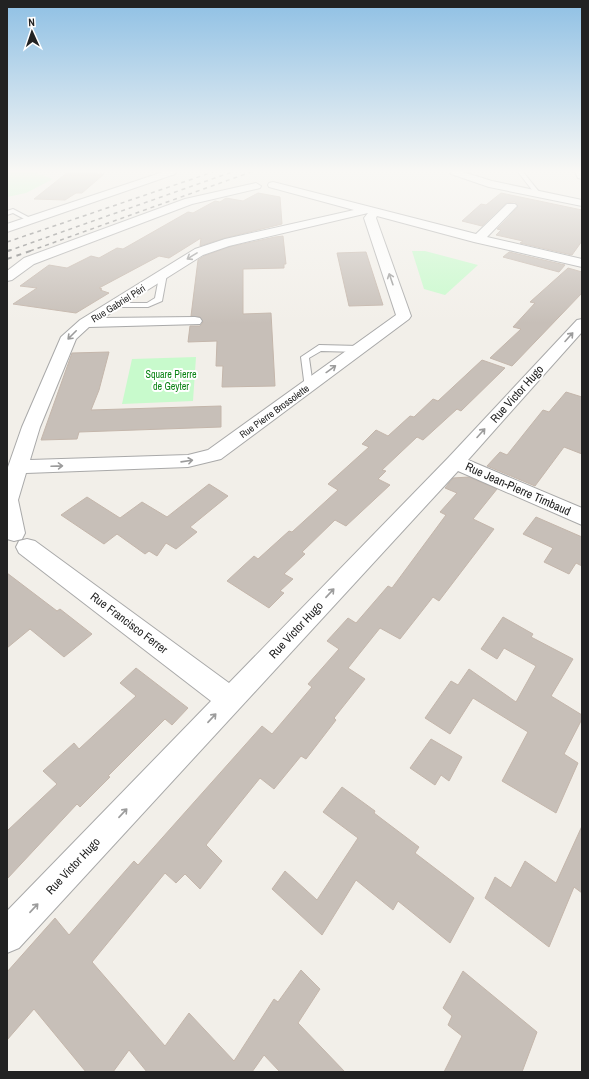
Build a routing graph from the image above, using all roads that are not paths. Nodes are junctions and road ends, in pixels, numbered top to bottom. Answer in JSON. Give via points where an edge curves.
{"nodes":[{"id":1,"x":23,"y":222,"type":"edge"},
{"id":2,"x":133,"y":222,"type":"edge"},
{"id":3,"x":315,"y":222,"type":"edge"},
{"id":4,"x":372,"y":222,"type":"edge"},
{"id":5,"x":413,"y":222,"type":"edge"},
{"id":6,"x":495,"y":222,"type":"edge"},
{"id":7,"x":7,"y":228,"type":"edge"},
{"id":8,"x":478,"y":239,"type":"junction"},
{"id":9,"x":582,"y":263,"type":"edge"},
{"id":10,"x":7,"y":277,"type":"edge"},
{"id":11,"x":195,"y":320,"type":"dead end"},
{"id":12,"x":85,"y":323,"type":"junction"},
{"id":13,"x":582,"y":323,"type":"edge"},
{"id":14,"x":359,"y":349,"type":"junction"},
{"id":15,"x":308,"y":386,"type":"junction"},
{"id":16,"x":455,"y":462,"type":"junction"},
{"id":17,"x":18,"y":467,"type":"junction"},
{"id":18,"x":582,"y":517,"type":"edge"},
{"id":19,"x":21,"y":540,"type":"joint"},
{"id":20,"x":230,"y":699,"type":"junction"},
{"id":21,"x":7,"y":936,"type":"edge"}],
"edges":[{"from":1,"to":7,"type":"street"},
{"from":2,"to":10,"type":"street","via":[[30,262]]},
{"from":3,"to":12,"type":"street","name":"Rue Gabriel Péri","one_way":true,"via":[[225,243],[199,252]]},
{"from":14,"to":4,"type":"street","name":"Rue Pierre Brossolette","one_way":true,"via":[[404,316]]},
{"from":5,"to":8,"type":"street"},
{"from":6,"to":8,"type":"street"},
{"from":8,"to":9,"type":"street"},
{"from":11,"to":12,"type":"street"},
{"from":12,"to":17,"type":"street","name":"Rue Gabriel Péri","one_way":true,"via":[[68,337],[31,427]]},
{"from":16,"to":13,"type":"street","name":"Rue Victor Hugo","one_way":true},
{"from":15,"to":14,"type":"street","name":"Rue Pierre Brossolette","one_way":true},
{"from":14,"to":15,"type":"lane","via":[[319,348],[305,357]]},
{"from":17,"to":15,"type":"street","name":"Rue Pierre Brossolette","one_way":true,"via":[[188,461],[214,455]]},
{"from":16,"to":18,"type":"street","name":"Rue Jean-Pierre Timbaud"},
{"from":20,"to":16,"type":"street","name":"Rue Victor Hugo","one_way":true},
{"from":17,"to":19,"type":"street","name":"Rue Gabriel Péri","via":[[8,500]]},
{"from":19,"to":20,"type":"street","name":"Rue Francisco Ferrer"},
{"from":21,"to":20,"type":"street","name":"Rue Victor Hugo","one_way":true}]}
